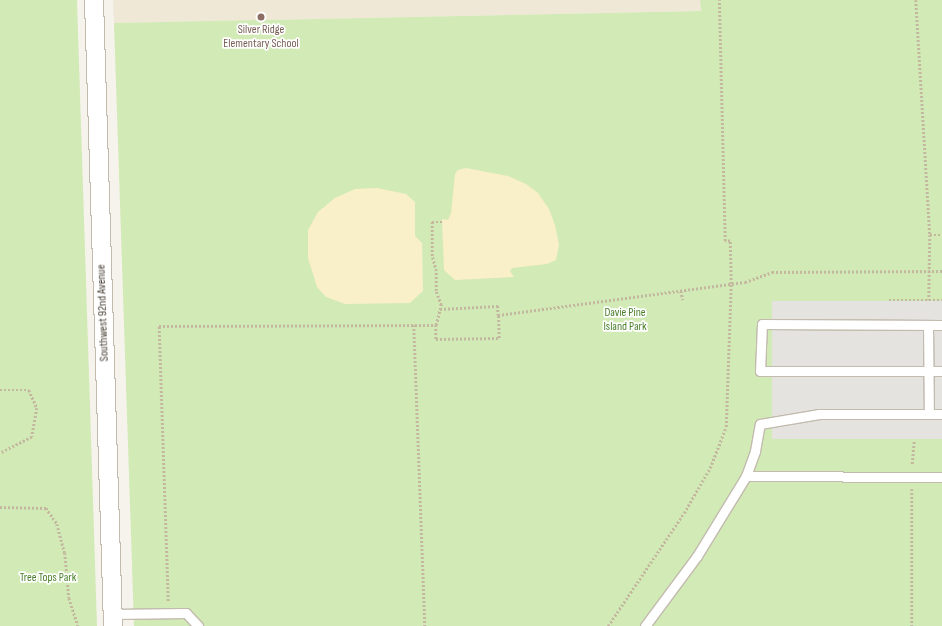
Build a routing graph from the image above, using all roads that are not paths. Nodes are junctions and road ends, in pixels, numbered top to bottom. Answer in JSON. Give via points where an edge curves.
{"nodes":[{"id":1,"x":94,"y":0,"type":"edge"},
{"id":2,"x":928,"y":325,"type":"junction"},
{"id":3,"x":942,"y":325,"type":"edge"},
{"id":4,"x":928,"y":371,"type":"junction"},
{"id":5,"x":942,"y":371,"type":"edge"},
{"id":6,"x":929,"y":414,"type":"junction"},
{"id":7,"x":942,"y":414,"type":"edge"},
{"id":8,"x":746,"y":476,"type":"junction"},
{"id":9,"x":942,"y":478,"type":"edge"},
{"id":10,"x":113,"y":620,"type":"edge"},
{"id":11,"x":198,"y":626,"type":"edge"},
{"id":12,"x":645,"y":626,"type":"edge"}],
"edges":[{"from":1,"to":10,"type":"street","name":"Southwest 92nd Avenue"},
{"from":2,"to":3,"type":"lane"},
{"from":2,"to":4,"type":"lane"},
{"from":2,"to":4,"type":"lane","via":[[762,324],[760,371]]},
{"from":4,"to":5,"type":"lane"},
{"from":4,"to":6,"type":"lane"},
{"from":6,"to":7,"type":"lane"},
{"from":6,"to":8,"type":"lane","via":[[819,414],[760,424],[755,451]]},
{"from":8,"to":9,"type":"lane"},
{"from":8,"to":12,"type":"lane","via":[[697,556]]},
{"from":10,"to":11,"type":"lane","via":[[186,612],[196,620]]}]}
